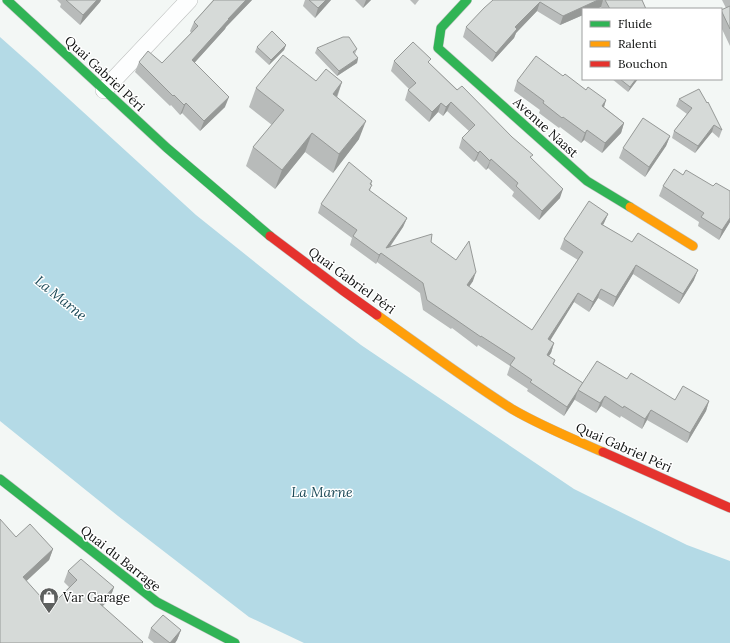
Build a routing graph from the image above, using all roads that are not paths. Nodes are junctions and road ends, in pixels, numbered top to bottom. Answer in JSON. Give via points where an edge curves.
{"nodes":[{"id":1,"x":7,"y":0,"type":"edge"},
{"id":2,"x":189,"y":0,"type":"edge"},
{"id":3,"x":467,"y":0,"type":"edge"},
{"id":4,"x":104,"y":90,"type":"junction"},
{"id":5,"x":693,"y":246,"type":"dead end"},
{"id":6,"x":0,"y":479,"type":"edge"},
{"id":7,"x":730,"y":508,"type":"edge"},
{"id":8,"x":235,"y":643,"type":"edge"}],
"edges":[{"from":1,"to":4,"type":"street","name":"Quai Gabriel Péri"},
{"from":2,"to":4,"type":"street"},
{"from":3,"to":5,"type":"street","name":"Avenue Naast","via":[[440,28],[438,48],[587,180]]},
{"from":4,"to":7,"type":"street","name":"Quai Gabriel Péri","via":[[265,232],[460,374],[513,409],[557,432]]},
{"from":6,"to":8,"type":"street","name":"Quai du Barrage","via":[[157,602]]}]}
